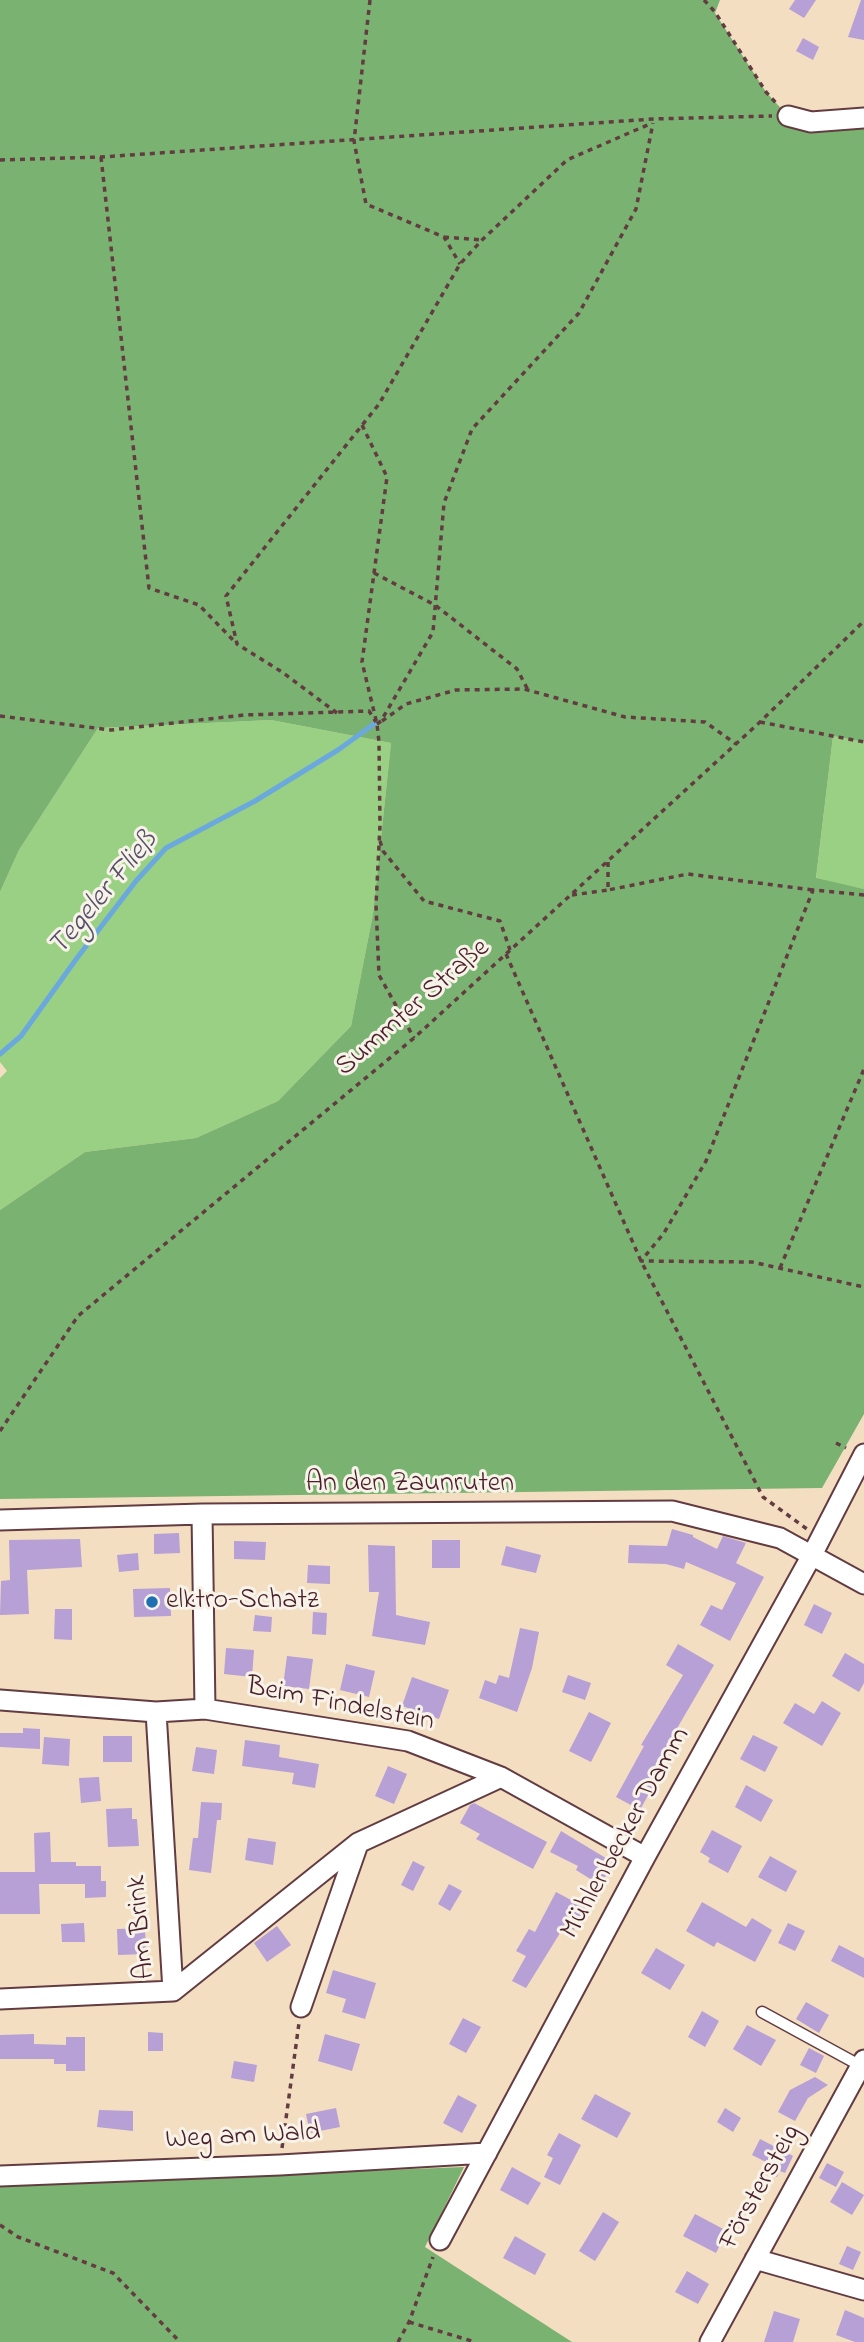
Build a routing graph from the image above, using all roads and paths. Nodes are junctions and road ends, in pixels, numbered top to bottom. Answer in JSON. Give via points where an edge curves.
{"nodes":[{"id":1,"x":370,"y":0,"type":"edge"},
{"id":2,"x":704,"y":0,"type":"edge"},
{"id":3,"x":788,"y":116,"type":"junction"},
{"id":4,"x":864,"y":118,"type":"edge"},
{"id":5,"x":653,"y":121,"type":"junction"},
{"id":6,"x":354,"y":141,"type":"junction"},
{"id":7,"x":101,"y":157,"type":"junction"},
{"id":8,"x":0,"y":160,"type":"edge"},
{"id":9,"x":444,"y":237,"type":"junction"},
{"id":10,"x":482,"y":240,"type":"junction"},
{"id":11,"x":460,"y":264,"type":"junction"},
{"id":12,"x":362,"y":425,"type":"junction"},
{"id":13,"x":374,"y":573,"type":"junction"},
{"id":14,"x":435,"y":605,"type":"junction"},
{"id":15,"x":864,"y":621,"type":"edge"},
{"id":16,"x":237,"y":643,"type":"junction"},
{"id":17,"x":528,"y":690,"type":"junction"},
{"id":18,"x":337,"y":713,"type":"junction"},
{"id":19,"x":0,"y":716,"type":"edge"},
{"id":20,"x":760,"y":722,"type":"junction"},
{"id":21,"x":377,"y":724,"type":"junction"},
{"id":22,"x":864,"y":742,"type":"edge"},
{"id":23,"x":737,"y":744,"type":"junction"},
{"id":24,"x":379,"y":839,"type":"junction"},
{"id":25,"x":608,"y":860,"type":"junction"},
{"id":26,"x":608,"y":890,"type":"junction"},
{"id":27,"x":813,"y":890,"type":"junction"},
{"id":28,"x":571,"y":895,"type":"junction"},
{"id":29,"x":864,"y":895,"type":"edge"},
{"id":30,"x":508,"y":952,"type":"junction"},
{"id":31,"x":414,"y":1038,"type":"junction"},
{"id":32,"x":864,"y":1069,"type":"edge"},
{"id":33,"x":641,"y":1261,"type":"junction"},
{"id":34,"x":780,"y":1268,"type":"junction"},
{"id":35,"x":864,"y":1287,"type":"edge"},
{"id":36,"x":0,"y":1431,"type":"edge"},
{"id":37,"x":864,"y":1454,"type":"edge"},
{"id":38,"x":202,"y":1514,"type":"junction"},
{"id":39,"x":0,"y":1520,"type":"edge"},
{"id":40,"x":816,"y":1547,"type":"junction"},
{"id":41,"x":864,"y":1584,"type":"edge"},
{"id":42,"x":0,"y":1700,"type":"edge"},
{"id":43,"x":205,"y":1709,"type":"junction"},
{"id":44,"x":156,"y":1712,"type":"junction"},
{"id":45,"x":501,"y":1777,"type":"junction"},
{"id":46,"x":358,"y":1843,"type":"junction"},
{"id":47,"x":645,"y":1857,"type":"junction"},
{"id":48,"x":173,"y":1991,"type":"junction"},
{"id":49,"x":0,"y":1999,"type":"edge"},
{"id":50,"x":301,"y":2007,"type":"joint"},
{"id":51,"x":762,"y":2012,"type":"dead end"},
{"id":52,"x":862,"y":2063,"type":"edge"},
{"id":53,"x":488,"y":2153,"type":"junction"},
{"id":54,"x":280,"y":2165,"type":"junction"},
{"id":55,"x":0,"y":2176,"type":"edge"},
{"id":56,"x":0,"y":2225,"type":"edge"},
{"id":57,"x":440,"y":2240,"type":"joint"},
{"id":58,"x":755,"y":2259,"type":"junction"},
{"id":59,"x":864,"y":2290,"type":"edge"},
{"id":60,"x":409,"y":2322,"type":"junction"},
{"id":61,"x":180,"y":2342,"type":"edge"},
{"id":62,"x":398,"y":2342,"type":"edge"},
{"id":63,"x":475,"y":2342,"type":"edge"},
{"id":64,"x":710,"y":2342,"type":"edge"}],
"edges":[{"from":1,"to":6,"type":"path"},
{"from":2,"to":3,"type":"path","via":[[766,92]]},
{"from":3,"to":4,"type":"street","via":[[811,122]]},
{"from":3,"to":5,"type":"path"},
{"from":5,"to":6,"type":"path"},
{"from":5,"to":10,"type":"path","via":[[567,160]]},
{"from":5,"to":14,"type":"path","via":[[636,209],[579,313],[472,429],[444,503]]},
{"from":6,"to":7,"type":"path"},
{"from":6,"to":9,"type":"path","via":[[366,204]]},
{"from":7,"to":8,"type":"path"},
{"from":7,"to":16,"type":"path","via":[[149,588],[199,605]]},
{"from":9,"to":10,"type":"path"},
{"from":9,"to":11,"type":"path"},
{"from":10,"to":11,"type":"path"},
{"from":11,"to":12,"type":"path","via":[[379,404]]},
{"from":12,"to":13,"type":"path","via":[[387,477]]},
{"from":12,"to":16,"type":"path","via":[[226,596]]},
{"from":13,"to":14,"type":"path"},
{"from":13,"to":21,"type":"path","via":[[362,663]]},
{"from":14,"to":17,"type":"path","via":[[517,669]]},
{"from":14,"to":21,"type":"path","via":[[433,632]]},
{"from":15,"to":20,"type":"path","name":"Summter Straße"},
{"from":16,"to":18,"type":"path"},
{"from":17,"to":21,"type":"path","via":[[456,690],[406,704]]},
{"from":17,"to":23,"type":"path","via":[[625,717],[705,722]]},
{"from":18,"to":19,"type":"path","via":[[244,715],[111,730]]},
{"from":18,"to":21,"type":"path","via":[[369,711]]},
{"from":20,"to":22,"type":"path"},
{"from":20,"to":23,"type":"path","name":"Summter Straße"},
{"from":21,"to":24,"type":"path"},
{"from":23,"to":25,"type":"path","name":"Summter Straße"},
{"from":24,"to":30,"type":"path","via":[[383,851],[425,901],[500,921]]},
{"from":24,"to":31,"type":"path","via":[[379,975]]},
{"from":25,"to":26,"type":"path"},
{"from":25,"to":28,"type":"path","name":"Summter Straße"},
{"from":26,"to":27,"type":"path","via":[[688,874]]},
{"from":26,"to":28,"type":"path"},
{"from":27,"to":29,"type":"path"},
{"from":27,"to":33,"type":"path","via":[[706,1161],[664,1233]]},
{"from":28,"to":30,"type":"path","name":"Summter Straße"},
{"from":30,"to":31,"type":"path","name":"Summter Straße"},
{"from":30,"to":33,"type":"path"},
{"from":31,"to":36,"type":"path","name":"Summter Straße","via":[[78,1317]]},
{"from":32,"to":34,"type":"path"},
{"from":33,"to":34,"type":"path","via":[[752,1262]]},
{"from":33,"to":40,"type":"path","via":[[762,1497]]},
{"from":34,"to":35,"type":"path"},
{"from":37,"to":40,"type":"street","name":"Mühlenbecker Damm"},
{"from":38,"to":39,"type":"street","name":"An den Zaunruten"},
{"from":38,"to":40,"type":"street","name":"An den Zaunruten","via":[[672,1510]]},
{"from":38,"to":43,"type":"street"},
{"from":40,"to":41,"type":"street","name":"An den Zaunruten"},
{"from":40,"to":47,"type":"street","name":"Mühlenbecker Damm"},
{"from":42,"to":44,"type":"street","name":"Beim Findelstein"},
{"from":43,"to":44,"type":"street","name":"Beim Findelstein"},
{"from":43,"to":45,"type":"street","name":"Beim Findelstein","via":[[408,1741]]},
{"from":44,"to":48,"type":"street","name":"Am Brink"},
{"from":45,"to":46,"type":"street","name":"Am Brink"},
{"from":45,"to":47,"type":"street","name":"Beim Findelstein"},
{"from":46,"to":48,"type":"street","name":"Am Brink"},
{"from":46,"to":50,"type":"street"},
{"from":47,"to":53,"type":"street","name":"Mühlenbecker Damm"},
{"from":48,"to":49,"type":"street"},
{"from":50,"to":54,"type":"path"},
{"from":51,"to":52,"type":"lane"},
{"from":52,"to":58,"type":"street","name":"Förstersteig"},
{"from":53,"to":54,"type":"street","name":"Weg am Wald"},
{"from":53,"to":57,"type":"street","name":"Mühlenbecker Damm"},
{"from":54,"to":55,"type":"street","name":"Weg am Wald"},
{"from":56,"to":61,"type":"path","via":[[18,2237],[113,2273]]},
{"from":57,"to":60,"type":"path"},
{"from":58,"to":59,"type":"street"},
{"from":58,"to":64,"type":"street","name":"Förstersteig"},
{"from":60,"to":62,"type":"path"},
{"from":60,"to":63,"type":"path"}]}
